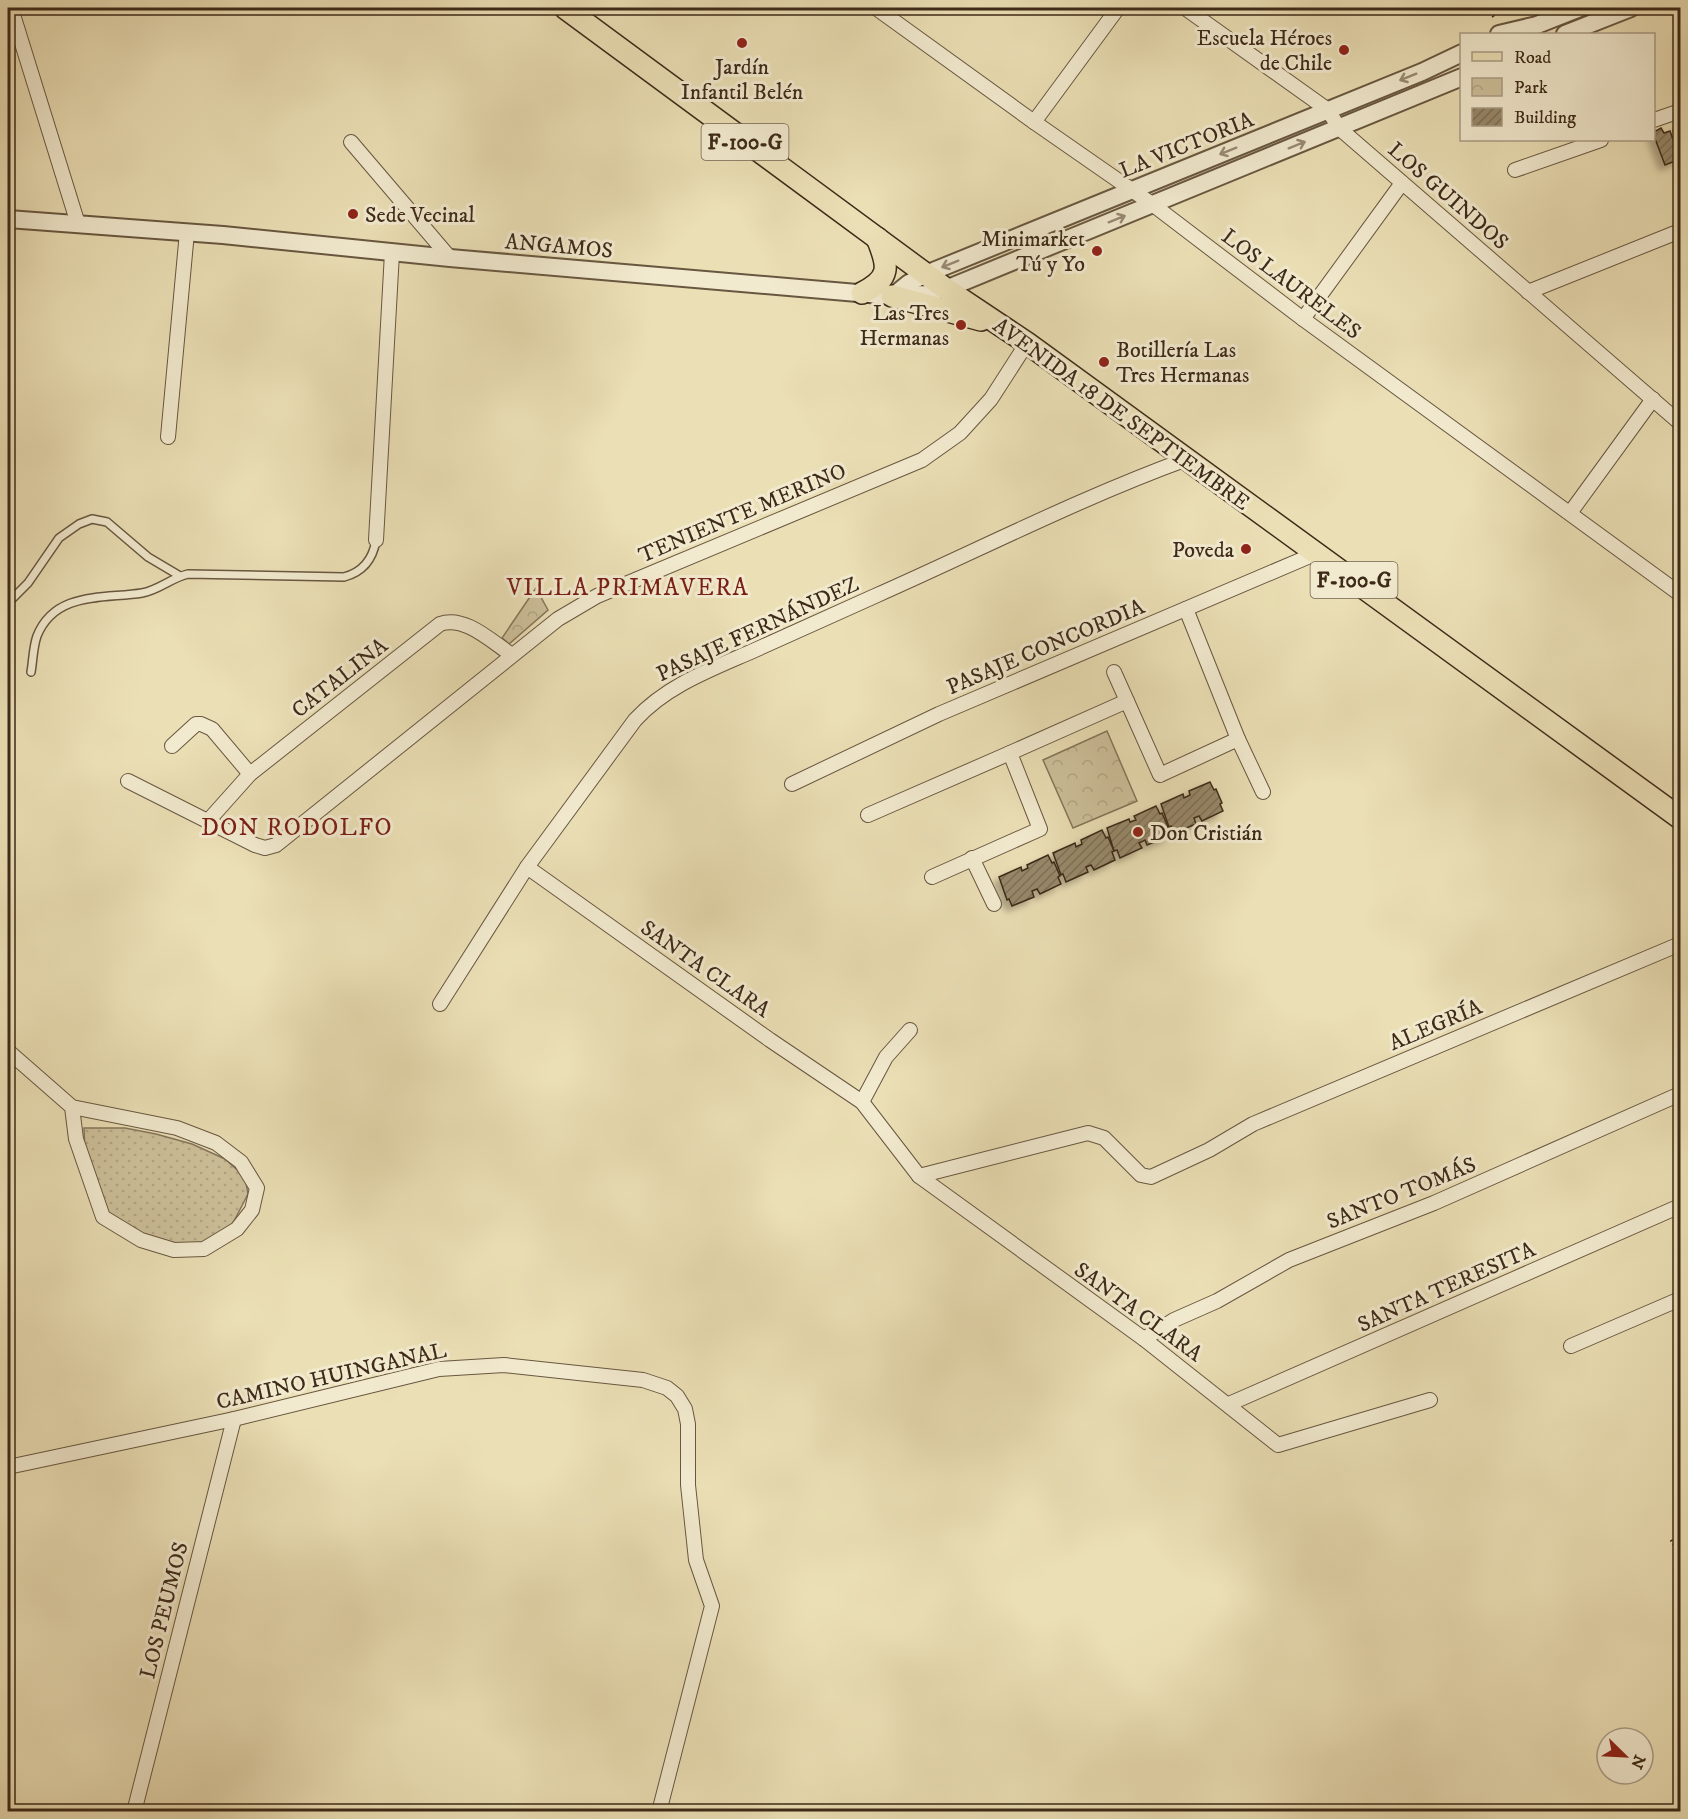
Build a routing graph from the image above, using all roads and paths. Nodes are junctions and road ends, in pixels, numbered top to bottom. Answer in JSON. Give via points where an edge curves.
{"nodes":[{"id":1,"x":11,"y":8,"type":"edge"},
{"id":2,"x":565,"y":8,"type":"edge"},
{"id":3,"x":876,"y":8,"type":"edge"},
{"id":4,"x":1118,"y":8,"type":"edge"},
{"id":5,"x":1185,"y":8,"type":"edge"},
{"id":6,"x":1580,"y":8,"type":"edge"},
{"id":7,"x":1631,"y":8,"type":"edge"},
{"id":8,"x":1503,"y":33,"type":"edge"},
{"id":9,"x":1568,"y":33,"type":"edge"},
{"id":10,"x":1460,"y":53,"type":"edge"},
{"id":11,"x":1460,"y":77,"type":"edge"},
{"id":12,"x":1328,"y":110,"type":"junction"},
{"id":13,"x":1680,"y":111,"type":"edge"},
{"id":14,"x":1655,"y":119,"type":"edge"},
{"id":15,"x":1034,"y":122,"type":"junction"},
{"id":16,"x":1339,"y":128,"type":"junction"},
{"id":17,"x":351,"y":142,"type":"dead end"},
{"id":18,"x":1580,"y":143,"type":"edge"},
{"id":19,"x":1515,"y":170,"type":"dead end"},
{"id":20,"x":1402,"y":183,"type":"junction"},
{"id":21,"x":1131,"y":190,"type":"junction"},
{"id":22,"x":1152,"y":204,"type":"junction"},
{"id":23,"x":8,"y":219,"type":"edge"},
{"id":24,"x":78,"y":224,"type":"junction"},
{"id":25,"x":1680,"y":231,"type":"edge"},
{"id":26,"x":187,"y":232,"type":"junction"},
{"id":27,"x":877,"y":238,"type":"junction"},
{"id":28,"x":392,"y":252,"type":"junction"},
{"id":29,"x":450,"y":258,"type":"junction"},
{"id":30,"x":926,"y":274,"type":"junction"},
{"id":31,"x":946,"y":289,"type":"junction"},
{"id":32,"x":1528,"y":292,"type":"junction"},
{"id":33,"x":862,"y":293,"type":"junction"},
{"id":34,"x":892,"y":296,"type":"junction"},
{"id":35,"x":1303,"y":319,"type":"junction"},
{"id":36,"x":1000,"y":325,"type":"junction"},
{"id":37,"x":1027,"y":343,"type":"junction"},
{"id":38,"x":1653,"y":399,"type":"junction"},
{"id":39,"x":1680,"y":423,"type":"edge"},
{"id":40,"x":168,"y":437,"type":"dead end"},
{"id":41,"x":1187,"y":459,"type":"junction"},
{"id":42,"x":1570,"y":513,"type":"junction"},
{"id":43,"x":376,"y":540,"type":"joint"},
{"id":44,"x":1317,"y":553,"type":"junction"},
{"id":45,"x":180,"y":576,"type":"junction"},
{"id":46,"x":1680,"y":594,"type":"edge"},
{"id":47,"x":8,"y":603,"type":"edge"},
{"id":48,"x":1186,"y":609,"type":"junction"},
{"id":49,"x":512,"y":655,"type":"junction"},
{"id":50,"x":31,"y":672,"type":"dead end"},
{"id":51,"x":1114,"y":672,"type":"dead end"},
{"id":52,"x":1127,"y":701,"type":"junction"},
{"id":53,"x":1238,"y":739,"type":"junction"},
{"id":54,"x":171,"y":746,"type":"dead end"},
{"id":55,"x":1010,"y":753,"type":"junction"},
{"id":56,"x":250,"y":774,"type":"junction"},
{"id":57,"x":128,"y":781,"type":"dead end"},
{"id":58,"x":792,"y":784,"type":"dead end"},
{"id":59,"x":1263,"y":792,"type":"dead end"},
{"id":60,"x":868,"y":815,"type":"dead end"},
{"id":61,"x":1680,"y":818,"type":"edge"},
{"id":62,"x":208,"y":822,"type":"junction"},
{"id":63,"x":972,"y":858,"type":"junction"},
{"id":64,"x":526,"y":867,"type":"junction"},
{"id":65,"x":932,"y":878,"type":"dead end"},
{"id":66,"x":994,"y":904,"type":"dead end"},
{"id":67,"x":1680,"y":944,"type":"edge"},
{"id":68,"x":440,"y":1004,"type":"dead end"},
{"id":69,"x":910,"y":1030,"type":"dead end"},
{"id":70,"x":8,"y":1051,"type":"edge"},
{"id":71,"x":1680,"y":1094,"type":"edge"},
{"id":72,"x":862,"y":1102,"type":"junction"},
{"id":73,"x":72,"y":1107,"type":"junction"},
{"id":74,"x":919,"y":1176,"type":"junction"},
{"id":75,"x":1680,"y":1206,"type":"edge"},
{"id":76,"x":1680,"y":1299,"type":"edge"},
{"id":77,"x":1144,"y":1339,"type":"junction"},
{"id":78,"x":1571,"y":1346,"type":"dead end"},
{"id":79,"x":1430,"y":1400,"type":"dead end"},
{"id":80,"x":1229,"y":1404,"type":"junction"},
{"id":81,"x":234,"y":1419,"type":"junction"},
{"id":82,"x":8,"y":1467,"type":"edge"},
{"id":83,"x":1671,"y":1540,"type":"dead end"},
{"id":84,"x":1680,"y":1554,"type":"edge"},
{"id":85,"x":134,"y":1812,"type":"edge"},
{"id":86,"x":659,"y":1812,"type":"edge"}],
"edges":[{"from":1,"to":24,"type":"street"},
{"from":2,"to":27,"type":"main road","name":"AVENIDA 18 DE SEPTIEMBRE","number":"F-100-G"},
{"from":3,"to":15,"type":"street","name":"LOS LAURELES"},
{"from":4,"to":15,"type":"street"},
{"from":5,"to":12,"type":"street","name":"LOS GUINDOS"},
{"from":6,"to":8,"type":"street"},
{"from":7,"to":9,"type":"street"},
{"from":10,"to":12,"type":"street","name":"LA VICTORIA","one_way":true},
{"from":11,"to":16,"type":"street","name":"LA VICTORIA"},
{"from":12,"to":16,"type":"street","name":"LOS GUINDOS"},
{"from":12,"to":21,"type":"street","name":"LA VICTORIA","one_way":true},
{"from":13,"to":14,"type":"street"},
{"from":15,"to":21,"type":"street","name":"LOS LAURELES"},
{"from":16,"to":20,"type":"street","name":"LOS GUINDOS"},
{"from":22,"to":16,"type":"street","name":"LA VICTORIA","one_way":true},
{"from":17,"to":29,"type":"street"},
{"from":18,"to":19,"type":"street"},
{"from":20,"to":32,"type":"street","name":"LOS GUINDOS"},
{"from":20,"to":35,"type":"street"},
{"from":21,"to":22,"type":"street","name":"LOS LAURELES"},
{"from":21,"to":30,"type":"street","name":"LA VICTORIA","one_way":true},
{"from":31,"to":22,"type":"street","name":"LA VICTORIA","one_way":true},
{"from":22,"to":35,"type":"street","name":"LOS LAURELES"},
{"from":23,"to":24,"type":"street","name":"ANGAMOS"},
{"from":24,"to":26,"type":"street","name":"ANGAMOS"},
{"from":25,"to":32,"type":"street"},
{"from":26,"to":28,"type":"street","name":"ANGAMOS"},
{"from":26,"to":40,"type":"street"},
{"from":27,"to":30,"type":"main road","name":"AVENIDA 18 DE SEPTIEMBRE","number":"F-100-G"},
{"from":27,"to":33,"type":"main road","via":[[885,260],[884,273],[879,283]]},
{"from":28,"to":29,"type":"street","name":"ANGAMOS"},
{"from":28,"to":43,"type":"street"},
{"from":29,"to":33,"type":"street","name":"ANGAMOS"},
{"from":30,"to":31,"type":"main road","name":"AVENIDA 18 DE SEPTIEMBRE","number":"F-100-G"},
{"from":30,"to":34,"type":"street"},
{"from":31,"to":34,"type":"street","name":"ANGAMOS"},
{"from":31,"to":36,"type":"main road","name":"AVENIDA 18 DE SEPTIEMBRE","number":"F-100-G"},
{"from":32,"to":38,"type":"street","name":"LOS GUINDOS"},
{"from":33,"to":34,"type":"street","name":"ANGAMOS"},
{"from":34,"to":36,"type":"main road"},
{"from":35,"to":42,"type":"street","name":"LOS LAURELES"},
{"from":36,"to":37,"type":"main road","name":"AVENIDA 18 DE SEPTIEMBRE","number":"F-100-G"},
{"from":37,"to":41,"type":"main road","name":"AVENIDA 18 DE SEPTIEMBRE","number":"F-100-G"},
{"from":37,"to":49,"type":"street","name":"TENIENTE MERINO","via":[[991,399],[960,433],[922,460],[597,596],[558,619]]},
{"from":38,"to":39,"type":"street","name":"LOS GUINDOS"},
{"from":38,"to":42,"type":"street"},
{"from":41,"to":44,"type":"main road","name":"AVENIDA 18 DE SEPTIEMBRE","number":"F-100-G"},
{"from":41,"to":64,"type":"street","name":"PASAJE FERNÁNDEZ","via":[[1091,497],[670,689],[635,720]]},
{"from":42,"to":46,"type":"street","name":"LOS LAURELES"},
{"from":43,"to":45,"type":"lane","via":[[365,567],[344,577]]},
{"from":44,"to":48,"type":"street","name":"PASAJE CONCORDIA"},
{"from":44,"to":61,"type":"main road","name":"AVENIDA 18 DE SEPTIEMBRE","number":"F-100-G"},
{"from":45,"to":47,"type":"lane","via":[[107,522],[92,519],[59,538],[28,583]]},
{"from":45,"to":50,"type":"lane","via":[[149,592],[83,598],[63,607],[37,637]]},
{"from":48,"to":53,"type":"street"},
{"from":48,"to":58,"type":"street","name":"PASAJE CONCORDIA","via":[[939,714]]},
{"from":49,"to":56,"type":"street","name":"CATALINA","via":[[457,622],[440,624]]},
{"from":49,"to":62,"type":"street","name":"TENIENTE MERINO","via":[[276,845],[265,848]]},
{"from":51,"to":52,"type":"street"},
{"from":52,"to":53,"type":"street","via":[[1160,775]]},
{"from":52,"to":55,"type":"street"},
{"from":53,"to":59,"type":"street"},
{"from":54,"to":56,"type":"street","via":[[196,724],[206,726]]},
{"from":55,"to":60,"type":"street"},
{"from":55,"to":63,"type":"street","via":[[1040,830]]},
{"from":56,"to":62,"type":"street","name":"CATALINA"},
{"from":57,"to":62,"type":"street"},
{"from":63,"to":65,"type":"street"},
{"from":63,"to":66,"type":"street"},
{"from":64,"to":68,"type":"street","name":"PASAJE FERNÁNDEZ"},
{"from":64,"to":72,"type":"street","name":"SANTA CLARA"},
{"from":67,"to":74,"type":"street","name":"ALEGRÍA","via":[[1253,1124],[1209,1150],[1151,1176],[1141,1175],[1104,1138],[1088,1133]]},
{"from":69,"to":72,"type":"street","via":[[886,1057]]},
{"from":70,"to":73,"type":"street"},
{"from":71,"to":77,"type":"street","name":"SANTO TOMÁS","via":[[1434,1203],[1289,1260]]},
{"from":72,"to":74,"type":"street","name":"SANTA CLARA"},
{"from":73,"to":73,"type":"street","via":[[76,1139],[103,1217],[141,1240],[174,1250],[204,1249],[237,1229],[252,1210],[257,1188],[241,1162],[216,1143],[177,1128]]},
{"from":74,"to":77,"type":"street","name":"SANTA CLARA"},
{"from":75,"to":80,"type":"street","name":"SANTA TERESITA"},
{"from":76,"to":78,"type":"street"},
{"from":77,"to":80,"type":"street","name":"SANTA CLARA"},
{"from":79,"to":80,"type":"street","name":"SANTA CLARA","via":[[1278,1445]]},
{"from":81,"to":82,"type":"street","name":"CAMINO HUINGANAL"},
{"from":81,"to":85,"type":"street","name":"LOS PEUMOS"},
{"from":81,"to":86,"type":"street","name":"CAMINO HUINGANAL","via":[[439,1369],[504,1365],[643,1380],[677,1396],[688,1424],[688,1485],[696,1560],[711,1606]]},
{"from":83,"to":84,"type":"path"}]}
